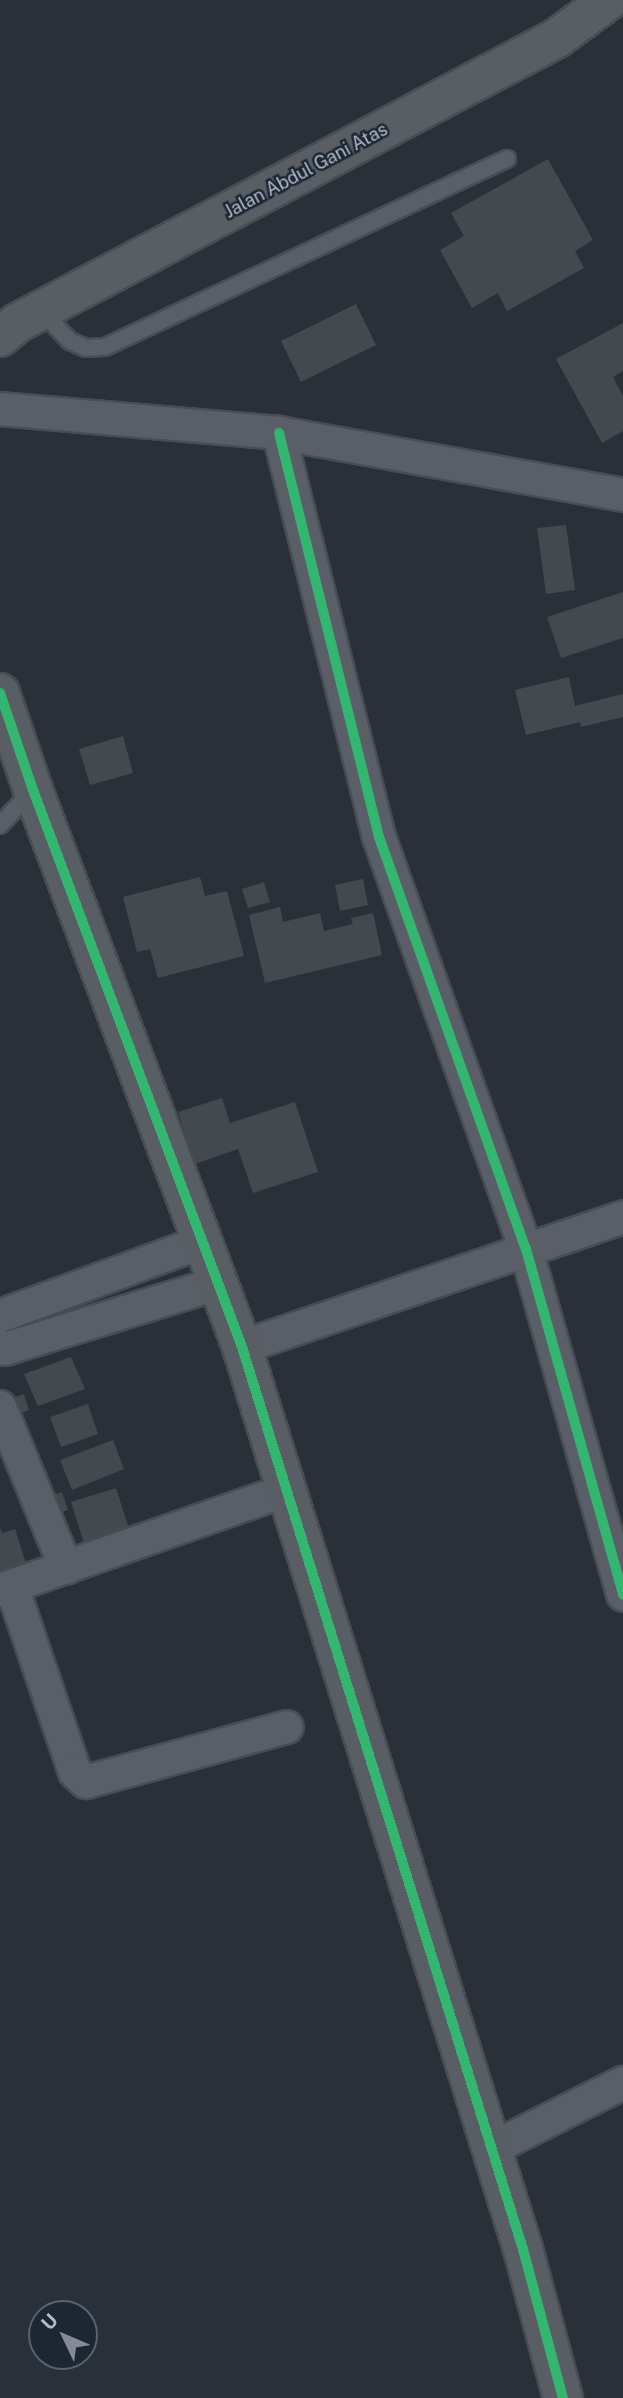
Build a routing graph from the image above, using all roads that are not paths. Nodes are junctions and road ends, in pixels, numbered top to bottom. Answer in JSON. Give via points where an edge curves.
{"nodes":[{"id":1,"x":609,"y":0,"type":"edge"},
{"id":2,"x":507,"y":159,"type":"dead end"},
{"id":3,"x":41,"y":311,"type":"junction"},
{"id":4,"x":0,"y":337,"type":"edge"},
{"id":5,"x":0,"y":409,"type":"edge"},
{"id":6,"x":279,"y":433,"type":"junction"},
{"id":7,"x":623,"y":495,"type":"edge"},
{"id":8,"x":0,"y":692,"type":"edge"},
{"id":9,"x":33,"y":790,"type":"junction"},
{"id":10,"x":0,"y":825,"type":"edge"},
{"id":11,"x":623,"y":1217,"type":"edge"},
{"id":12,"x":205,"y":1241,"type":"junction"},
{"id":13,"x":526,"y":1249,"type":"junction"},
{"id":14,"x":219,"y":1283,"type":"junction"},
{"id":15,"x":0,"y":1316,"type":"edge"},
{"id":16,"x":0,"y":1346,"type":"edge"},
{"id":17,"x":242,"y":1347,"type":"junction"},
{"id":18,"x":0,"y":1406,"type":"edge"},
{"id":19,"x":287,"y":1490,"type":"junction"},
{"id":20,"x":66,"y":1568,"type":"junction"},
{"id":21,"x":6,"y":1588,"type":"edge"},
{"id":22,"x":623,"y":1595,"type":"edge"},
{"id":23,"x":287,"y":1727,"type":"dead end"},
{"id":24,"x":623,"y":2083,"type":"edge"},
{"id":25,"x":491,"y":2149,"type":"junction"},
{"id":26,"x":563,"y":2398,"type":"edge"}],
"edges":[{"from":1,"to":3,"type":"street","name":"Jalan Abdul Gani Atas","via":[[557,38]]},
{"from":2,"to":3,"type":"lane","via":[[105,347],[86,348],[70,341]]},
{"from":3,"to":4,"type":"street","name":"Jalan Abdul Gani Atas"},
{"from":5,"to":6,"type":"street"},
{"from":6,"to":7,"type":"street"},
{"from":6,"to":13,"type":"street","via":[[379,837]]},
{"from":8,"to":9,"type":"street"},
{"from":9,"to":10,"type":"lane"},
{"from":9,"to":12,"type":"street"},
{"from":11,"to":13,"type":"street"},
{"from":12,"to":14,"type":"street"},
{"from":12,"to":15,"type":"street"},
{"from":13,"to":17,"type":"street"},
{"from":13,"to":22,"type":"street"},
{"from":14,"to":16,"type":"street","via":[[5,1349]]},
{"from":14,"to":17,"type":"street"},
{"from":17,"to":19,"type":"street"},
{"from":18,"to":20,"type":"street"},
{"from":19,"to":20,"type":"street"},
{"from":19,"to":25,"type":"street"},
{"from":20,"to":21,"type":"street"},
{"from":21,"to":23,"type":"street","via":[[75,1772],[86,1782]]},
{"from":24,"to":25,"type":"street"},
{"from":25,"to":26,"type":"street"}]}
